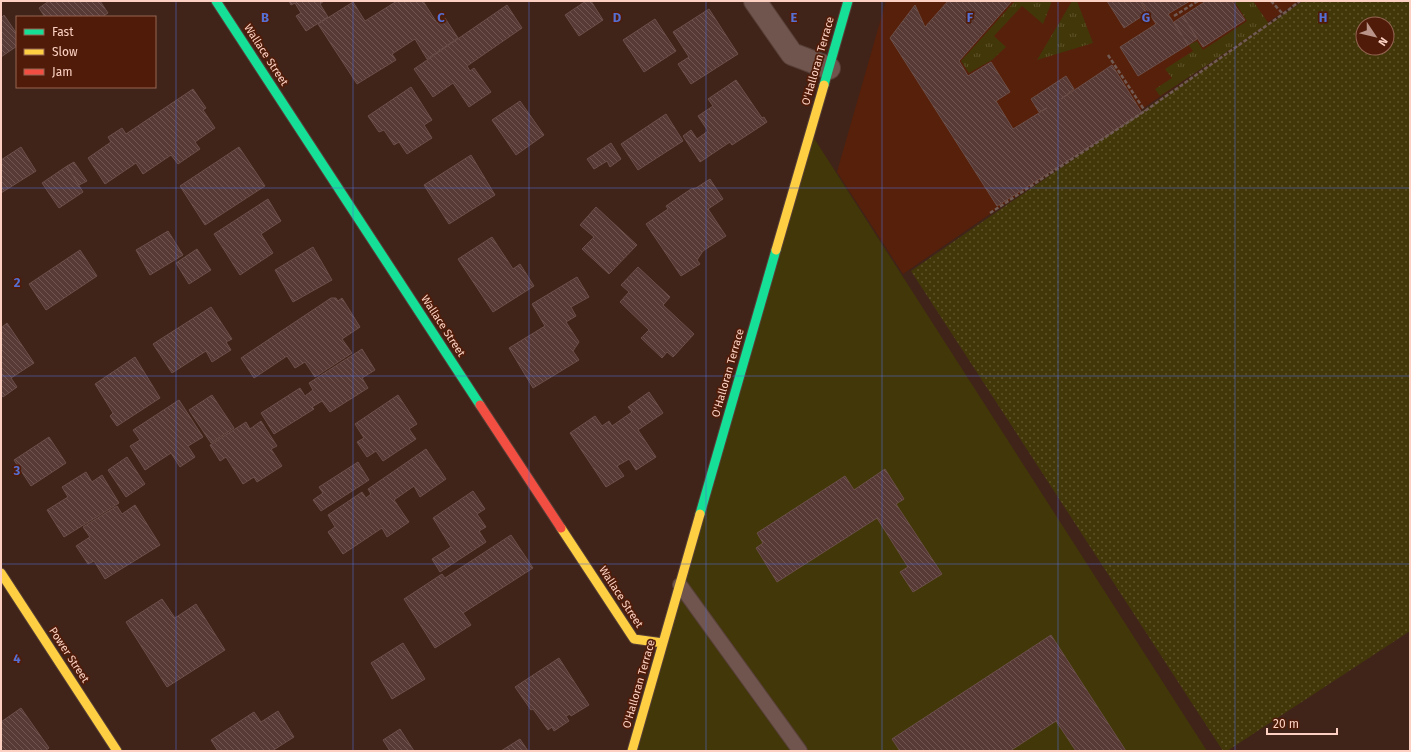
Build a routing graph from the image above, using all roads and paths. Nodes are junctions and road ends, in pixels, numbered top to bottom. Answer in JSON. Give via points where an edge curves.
{"nodes":[{"id":1,"x":216,"y":1,"type":"edge"},
{"id":2,"x":755,"y":1,"type":"edge"},
{"id":3,"x":848,"y":1,"type":"edge"},
{"id":4,"x":1198,"y":1,"type":"edge"},
{"id":5,"x":1271,"y":1,"type":"edge"},
{"id":6,"x":1300,"y":1,"type":"edge"},
{"id":7,"x":1283,"y":14,"type":"junction"},
{"id":8,"x":1174,"y":16,"type":"dead end"},
{"id":9,"x":1108,"y":55,"type":"dead end"},
{"id":10,"x":829,"y":68,"type":"junction"},
{"id":11,"x":1145,"y":111,"type":"junction"},
{"id":12,"x":990,"y":212,"type":"dead end"},
{"id":13,"x":1,"y":573,"type":"edge"},
{"id":14,"x":680,"y":585,"type":"junction"},
{"id":15,"x":663,"y":643,"type":"junction"},
{"id":16,"x":117,"y":751,"type":"edge"},
{"id":17,"x":632,"y":751,"type":"edge"},
{"id":18,"x":800,"y":751,"type":"edge"}],
"edges":[{"from":1,"to":15,"type":"street","name":"Wallace Street","via":[[634,639]]},
{"from":2,"to":10,"type":"street","via":[[792,54]]},
{"from":3,"to":10,"type":"street","name":"O'Halloran Terrace"},
{"from":4,"to":8,"type":"path"},
{"from":5,"to":7,"type":"path"},
{"from":6,"to":7,"type":"path"},
{"from":7,"to":11,"type":"path"},
{"from":9,"to":11,"type":"path"},
{"from":10,"to":14,"type":"street","name":"O'Halloran Terrace"},
{"from":11,"to":12,"type":"path"},
{"from":13,"to":16,"type":"street","name":"Power Street"},
{"from":14,"to":15,"type":"street","name":"O'Halloran Terrace"},
{"from":14,"to":18,"type":"lane"},
{"from":15,"to":17,"type":"street","name":"O'Halloran Terrace"}]}
